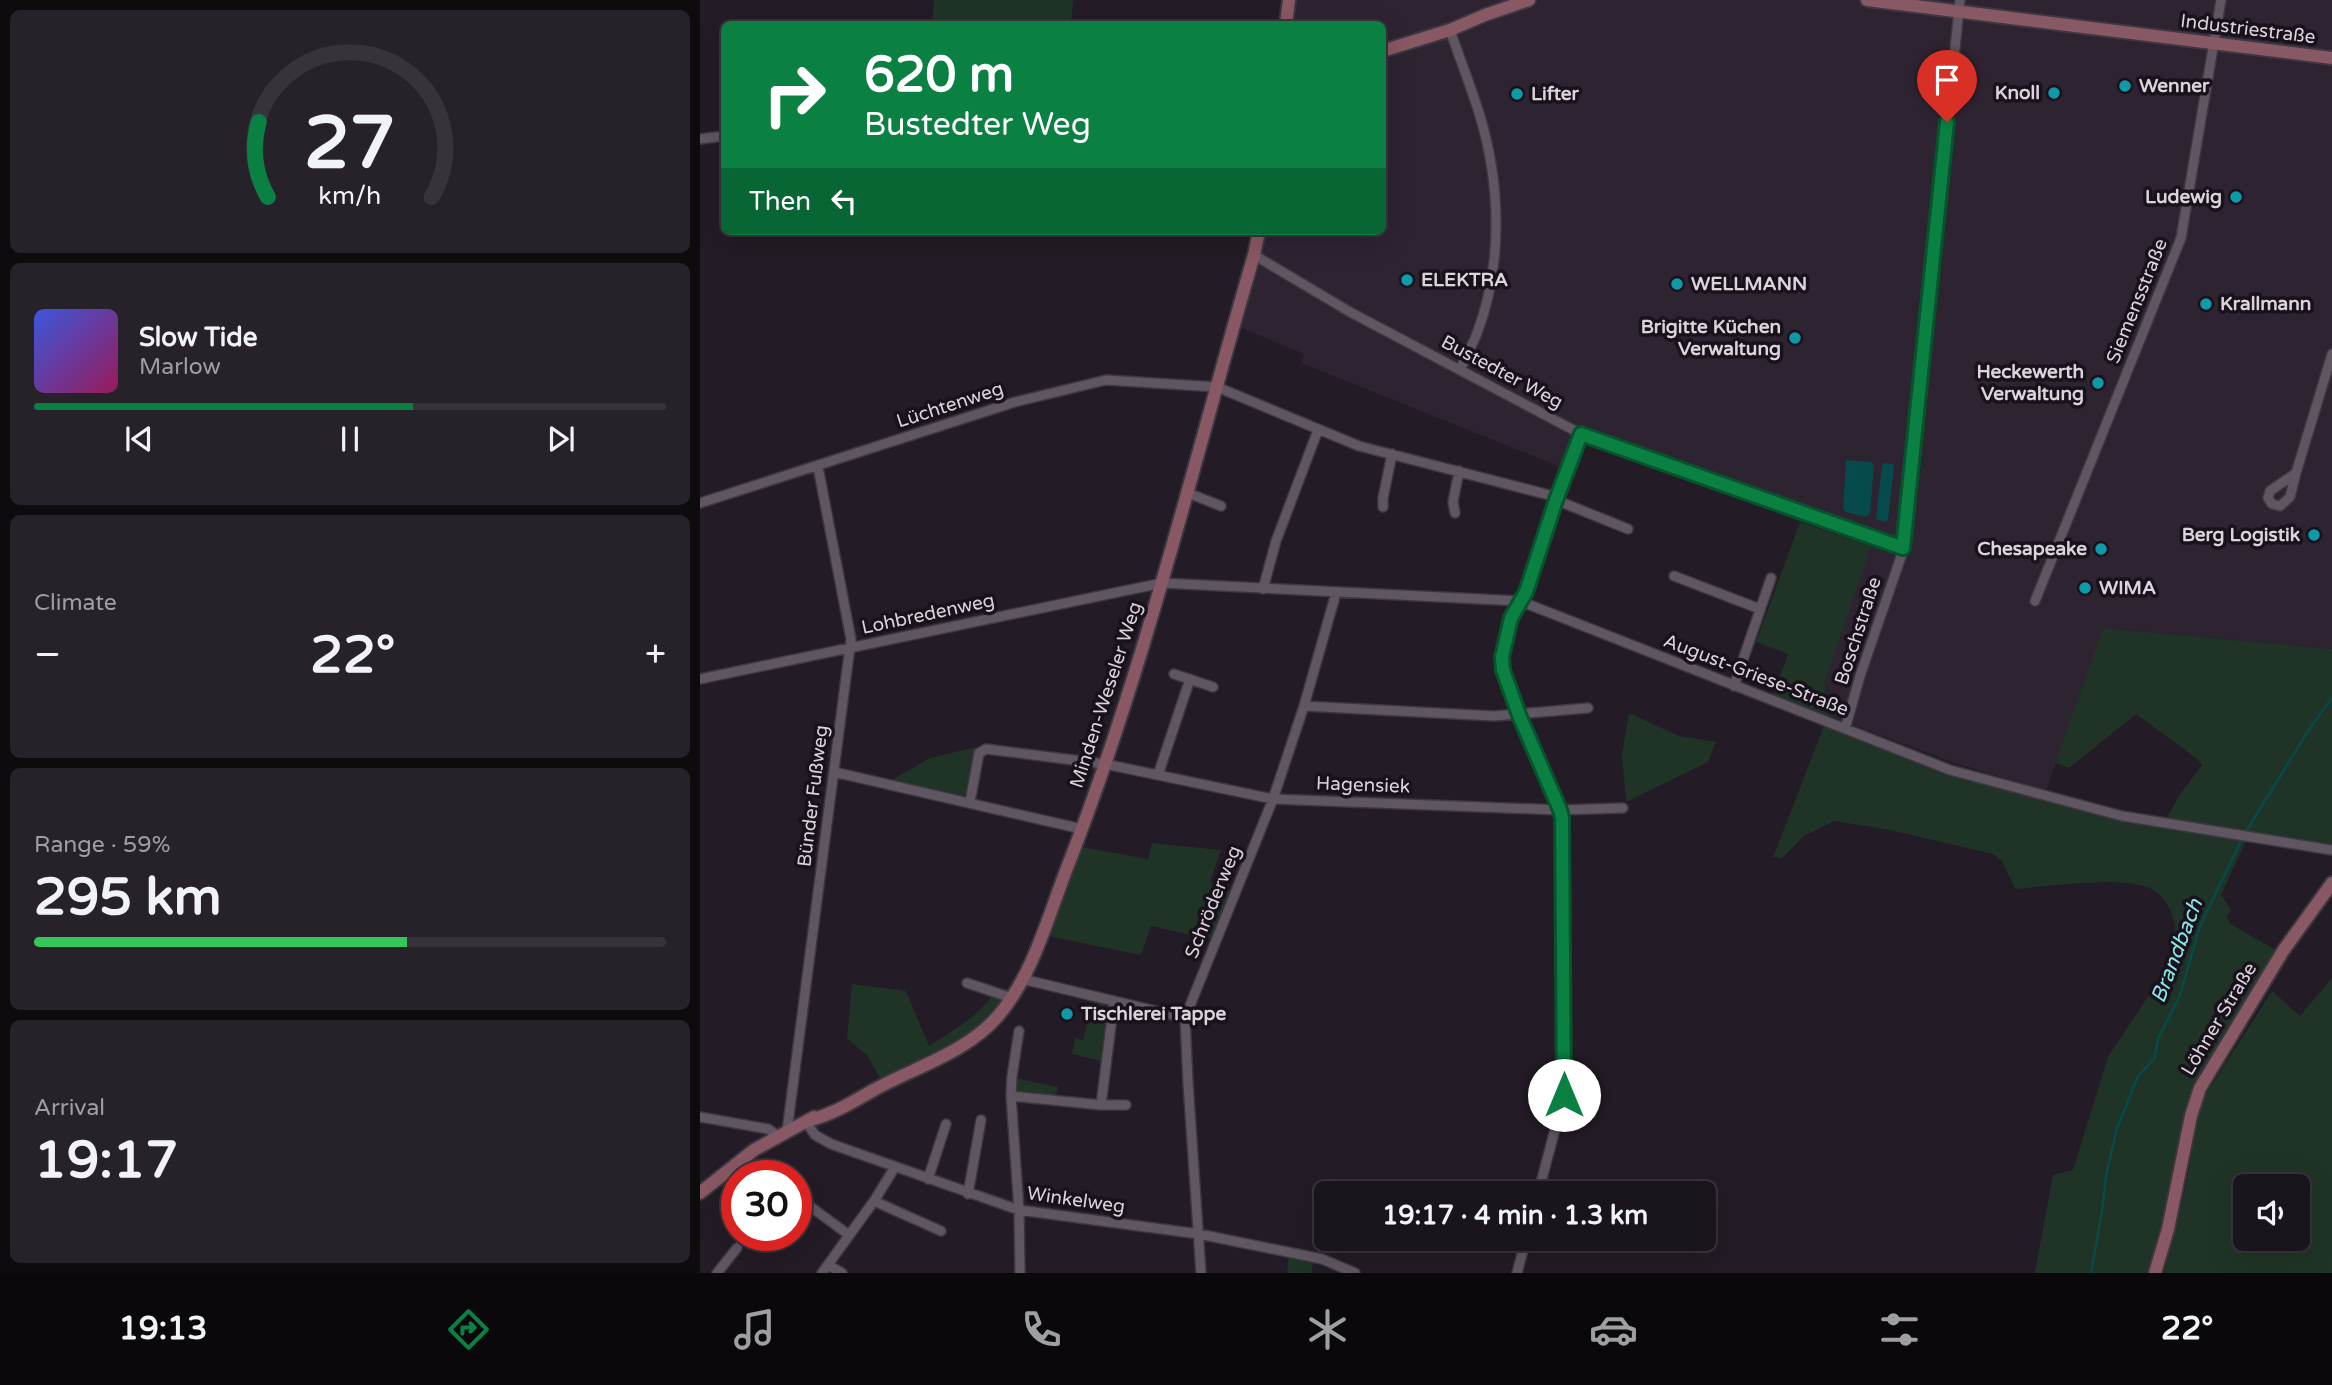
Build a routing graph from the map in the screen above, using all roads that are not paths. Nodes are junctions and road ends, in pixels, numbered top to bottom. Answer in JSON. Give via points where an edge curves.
{"nodes":[{"id":1,"x":1289,"y":0,"type":"edge"},
{"id":2,"x":1529,"y":0,"type":"edge"},
{"id":3,"x":1867,"y":0,"type":"edge"},
{"id":4,"x":2221,"y":0,"type":"edge"},
{"id":5,"x":1959,"y":6,"type":"edge"},
{"id":6,"x":1286,"y":21,"type":"edge"},
{"id":7,"x":1450,"y":30,"type":"junction"},
{"id":8,"x":2213,"y":44,"type":"junction"},
{"id":9,"x":1386,"y":50,"type":"edge"},
{"id":10,"x":2332,"y":58,"type":"edge"},
{"id":11,"x":721,"y":136,"type":"edge"},
{"id":12,"x":700,"y":139,"type":"edge"},
{"id":13,"x":1258,"y":235,"type":"edge"},
{"id":14,"x":1254,"y":255,"type":"junction"},
{"id":15,"x":2332,"y":354,"type":"edge"},
{"id":16,"x":1460,"y":370,"type":"junction"},
{"id":17,"x":1217,"y":387,"type":"junction"},
{"id":18,"x":1318,"y":430,"type":"junction"},
{"id":19,"x":1581,"y":434,"type":"junction"},
{"id":20,"x":1392,"y":454,"type":"junction"},
{"id":21,"x":818,"y":467,"type":"junction"},
{"id":22,"x":1459,"y":471,"type":"junction"},
{"id":23,"x":2296,"y":473,"type":"dead end"},
{"id":24,"x":1188,"y":493,"type":"junction"},
{"id":25,"x":1556,"y":499,"type":"junction"},
{"id":26,"x":700,"y":503,"type":"edge"},
{"id":27,"x":1221,"y":506,"type":"dead end"},
{"id":28,"x":1383,"y":507,"type":"dead end"},
{"id":29,"x":1455,"y":513,"type":"dead end"},
{"id":30,"x":1629,"y":529,"type":"dead end"},
{"id":31,"x":1903,"y":548,"type":"junction"},
{"id":32,"x":1674,"y":576,"type":"dead end"},
{"id":33,"x":1771,"y":578,"type":"dead end"},
{"id":34,"x":1162,"y":583,"type":"junction"},
{"id":35,"x":1263,"y":589,"type":"junction"},
{"id":36,"x":1336,"y":593,"type":"junction"},
{"id":37,"x":1520,"y":601,"type":"junction"},
{"id":38,"x":2035,"y":601,"type":"dead end"},
{"id":39,"x":1760,"y":609,"type":"junction"},
{"id":40,"x":849,"y":648,"type":"junction"},
{"id":41,"x":1174,"y":674,"type":"dead end"},
{"id":42,"x":700,"y":678,"type":"edge"},
{"id":43,"x":1190,"y":680,"type":"junction"},
{"id":44,"x":1734,"y":686,"type":"junction"},
{"id":45,"x":1213,"y":687,"type":"dead end"},
{"id":46,"x":1304,"y":706,"type":"junction"},
{"id":47,"x":1588,"y":708,"type":"dead end"},
{"id":48,"x":1519,"y":715,"type":"junction"},
{"id":49,"x":1845,"y":729,"type":"junction"},
{"id":50,"x":1105,"y":764,"type":"junction"},
{"id":51,"x":834,"y":772,"type":"junction"},
{"id":52,"x":1158,"y":775,"type":"junction"},
{"id":53,"x":1273,"y":799,"type":"junction"},
{"id":54,"x":970,"y":802,"type":"junction"},
{"id":55,"x":1623,"y":808,"type":"dead end"},
{"id":56,"x":1560,"y":810,"type":"junction"},
{"id":57,"x":1082,"y":829,"type":"junction"},
{"id":58,"x":2332,"y":850,"type":"edge"},
{"id":59,"x":2332,"y":883,"type":"edge"},
{"id":60,"x":1022,"y":979,"type":"junction"},
{"id":61,"x":967,"y":983,"type":"dead end"},
{"id":62,"x":1012,"y":998,"type":"junction"},
{"id":63,"x":1114,"y":1001,"type":"junction"},
{"id":64,"x":1185,"y":1018,"type":"junction"},
{"id":65,"x":1019,"y":1031,"type":"dead end"},
{"id":66,"x":1011,"y":1096,"type":"junction"},
{"id":67,"x":1101,"y":1105,"type":"junction"},
{"id":68,"x":1126,"y":1105,"type":"dead end"},
{"id":69,"x":700,"y":1117,"type":"edge"},
{"id":70,"x":981,"y":1120,"type":"dead end"},
{"id":71,"x":808,"y":1121,"type":"junction"},
{"id":72,"x":946,"y":1124,"type":"dead end"},
{"id":73,"x":782,"y":1133,"type":"junction"},
{"id":74,"x":895,"y":1167,"type":"junction"},
{"id":75,"x":929,"y":1179,"type":"junction"},
{"id":76,"x":1541,"y":1181,"type":"edge"},
{"id":77,"x":700,"y":1193,"type":"edge"},
{"id":78,"x":968,"y":1194,"type":"junction"},
{"id":79,"x":874,"y":1201,"type":"junction"},
{"id":80,"x":812,"y":1207,"type":"edge"},
{"id":81,"x":1019,"y":1210,"type":"junction"},
{"id":82,"x":941,"y":1231,"type":"dead end"},
{"id":83,"x":1199,"y":1234,"type":"junction"},
{"id":84,"x":849,"y":1235,"type":"junction"},
{"id":85,"x":735,"y":1251,"type":"edge"},
{"id":86,"x":1523,"y":1251,"type":"edge"},
{"id":87,"x":825,"y":1269,"type":"edge"},
{"id":88,"x":717,"y":1273,"type":"edge"},
{"id":89,"x":842,"y":1273,"type":"edge"},
{"id":90,"x":1020,"y":1273,"type":"edge"},
{"id":91,"x":1201,"y":1273,"type":"edge"},
{"id":92,"x":1355,"y":1273,"type":"edge"},
{"id":93,"x":1517,"y":1273,"type":"edge"},
{"id":94,"x":2155,"y":1273,"type":"edge"}],
"edges":[{"from":1,"to":6,"type":"street"},
{"from":2,"to":7,"type":"street"},
{"from":3,"to":5,"type":"street","name":"Industriestraße"},
{"from":4,"to":8,"type":"street","name":"Siemensstraße"},
{"from":5,"to":8,"type":"street","name":"Industriestraße"},
{"from":5,"to":31,"type":"street","name":"Boschstraße"},
{"from":7,"to":9,"type":"street"},
{"from":7,"to":16,"type":"street","via":[[1480,116],[1496,208],[1496,242],[1485,306]]},
{"from":8,"to":10,"type":"street","name":"Industriestraße"},
{"from":8,"to":38,"type":"street","name":"Siemensstraße","via":[[2181,238]]},
{"from":11,"to":12,"type":"street"},
{"from":13,"to":14,"type":"street","name":"Minden-Weseler Weg"},
{"from":14,"to":16,"type":"street","name":"Bustedter Weg"},
{"from":14,"to":17,"type":"street","name":"Minden-Weseler Weg"},
{"from":15,"to":23,"type":"street"},
{"from":16,"to":19,"type":"street","name":"Bustedter Weg"},
{"from":17,"to":18,"type":"street","name":"Lüchtenweg"},
{"from":17,"to":21,"type":"street","name":"Lüchtenweg","via":[[1106,380],[1015,402]]},
{"from":17,"to":24,"type":"street","name":"Minden-Weseler Weg"},
{"from":18,"to":20,"type":"street","name":"Lüchtenweg"},
{"from":18,"to":35,"type":"street"},
{"from":19,"to":25,"type":"street"},
{"from":19,"to":31,"type":"street","name":"Bustedter Weg"},
{"from":20,"to":22,"type":"street","name":"Lüchtenweg"},
{"from":20,"to":28,"type":"street"},
{"from":21,"to":26,"type":"street","name":"Lüchtenweg"},
{"from":21,"to":40,"type":"street","name":"Bünder Fußweg"},
{"from":22,"to":25,"type":"street","name":"Lüchtenweg"},
{"from":22,"to":29,"type":"street"},
{"from":24,"to":27,"type":"street"},
{"from":24,"to":34,"type":"street","name":"Minden-Weseler Weg"},
{"from":25,"to":30,"type":"street","name":"Lüchtenweg"},
{"from":25,"to":37,"type":"street"},
{"from":31,"to":49,"type":"street","name":"Boschstraße"},
{"from":32,"to":39,"type":"street"},
{"from":33,"to":39,"type":"street"},
{"from":34,"to":35,"type":"street","name":"August-Griese-Straße"},
{"from":34,"to":40,"type":"street","name":"Lohbredenweg"},
{"from":34,"to":50,"type":"street","name":"Minden-Weseler Weg"},
{"from":35,"to":36,"type":"street","name":"August-Griese-Straße"},
{"from":36,"to":37,"type":"street","name":"August-Griese-Straße"},
{"from":36,"to":46,"type":"street","name":"Schröderweg"},
{"from":37,"to":44,"type":"street","name":"August-Griese-Straße"},
{"from":37,"to":48,"type":"street","via":[[1502,657]]},
{"from":39,"to":44,"type":"street"},
{"from":40,"to":42,"type":"street","name":"Lohbredenweg"},
{"from":40,"to":51,"type":"street","name":"Bünder Fußweg"},
{"from":41,"to":43,"type":"street"},
{"from":43,"to":45,"type":"street"},
{"from":43,"to":52,"type":"street"},
{"from":44,"to":49,"type":"street","name":"August-Griese-Straße"},
{"from":46,"to":48,"type":"street"},
{"from":46,"to":53,"type":"street","name":"Schröderweg"},
{"from":47,"to":48,"type":"street"},
{"from":48,"to":56,"type":"street"},
{"from":49,"to":58,"type":"street","name":"August-Griese-Straße","via":[[1950,770],[2122,816]]},
{"from":50,"to":52,"type":"street","name":"Hagensiek"},
{"from":50,"to":54,"type":"street","name":"Hagensiek","via":[[986,749],[979,753]]},
{"from":50,"to":57,"type":"street","name":"Minden-Weseler Weg"},
{"from":51,"to":54,"type":"street"},
{"from":51,"to":73,"type":"street","name":"Bünder Fußweg"},
{"from":52,"to":53,"type":"street","name":"Hagensiek"},
{"from":53,"to":56,"type":"street","name":"Hagensiek"},
{"from":53,"to":64,"type":"street","name":"Schröderweg"},
{"from":54,"to":57,"type":"street"},
{"from":55,"to":56,"type":"street","name":"Hagensiek"},
{"from":56,"to":76,"type":"street","via":[[1564,1095]]},
{"from":57,"to":60,"type":"street","name":"Minden-Weseler Weg"},
{"from":59,"to":94,"type":"street","name":"Löhner Straße","via":[[2283,951],[2200,1088]]},
{"from":60,"to":62,"type":"street","name":"Minden-Weseler Weg"},
{"from":60,"to":63,"type":"street"},
{"from":61,"to":62,"type":"street"},
{"from":62,"to":71,"type":"street","name":"Minden-Weseler Weg","via":[[964,1045]]},
{"from":63,"to":64,"type":"street"},
{"from":63,"to":67,"type":"street"},
{"from":64,"to":83,"type":"street","name":"Schröderweg"},
{"from":65,"to":66,"type":"street"},
{"from":66,"to":67,"type":"street"},
{"from":66,"to":81,"type":"street"},
{"from":67,"to":68,"type":"street"},
{"from":69,"to":73,"type":"street"},
{"from":70,"to":78,"type":"street"},
{"from":71,"to":73,"type":"street","name":"Minden-Weseler Weg"},
{"from":71,"to":74,"type":"street","name":"Winkelweg","via":[[815,1135],[827,1142]]},
{"from":72,"to":75,"type":"street"},
{"from":73,"to":77,"type":"street","name":"Minden-Weseler Weg"},
{"from":74,"to":75,"type":"street","name":"Winkelweg"},
{"from":74,"to":79,"type":"street"},
{"from":75,"to":78,"type":"street","name":"Winkelweg"},
{"from":78,"to":81,"type":"street","name":"Winkelweg"},
{"from":79,"to":82,"type":"street"},
{"from":79,"to":84,"type":"street"},
{"from":80,"to":84,"type":"street"},
{"from":81,"to":83,"type":"street","name":"Winkelweg"},
{"from":81,"to":90,"type":"street"},
{"from":83,"to":91,"type":"street","name":"Schröderweg"},
{"from":83,"to":92,"type":"street","name":"Winkelweg","via":[[1322,1259]]},
{"from":84,"to":87,"type":"street"},
{"from":85,"to":88,"type":"street"},
{"from":86,"to":93,"type":"street"},
{"from":87,"to":89,"type":"street"}]}
